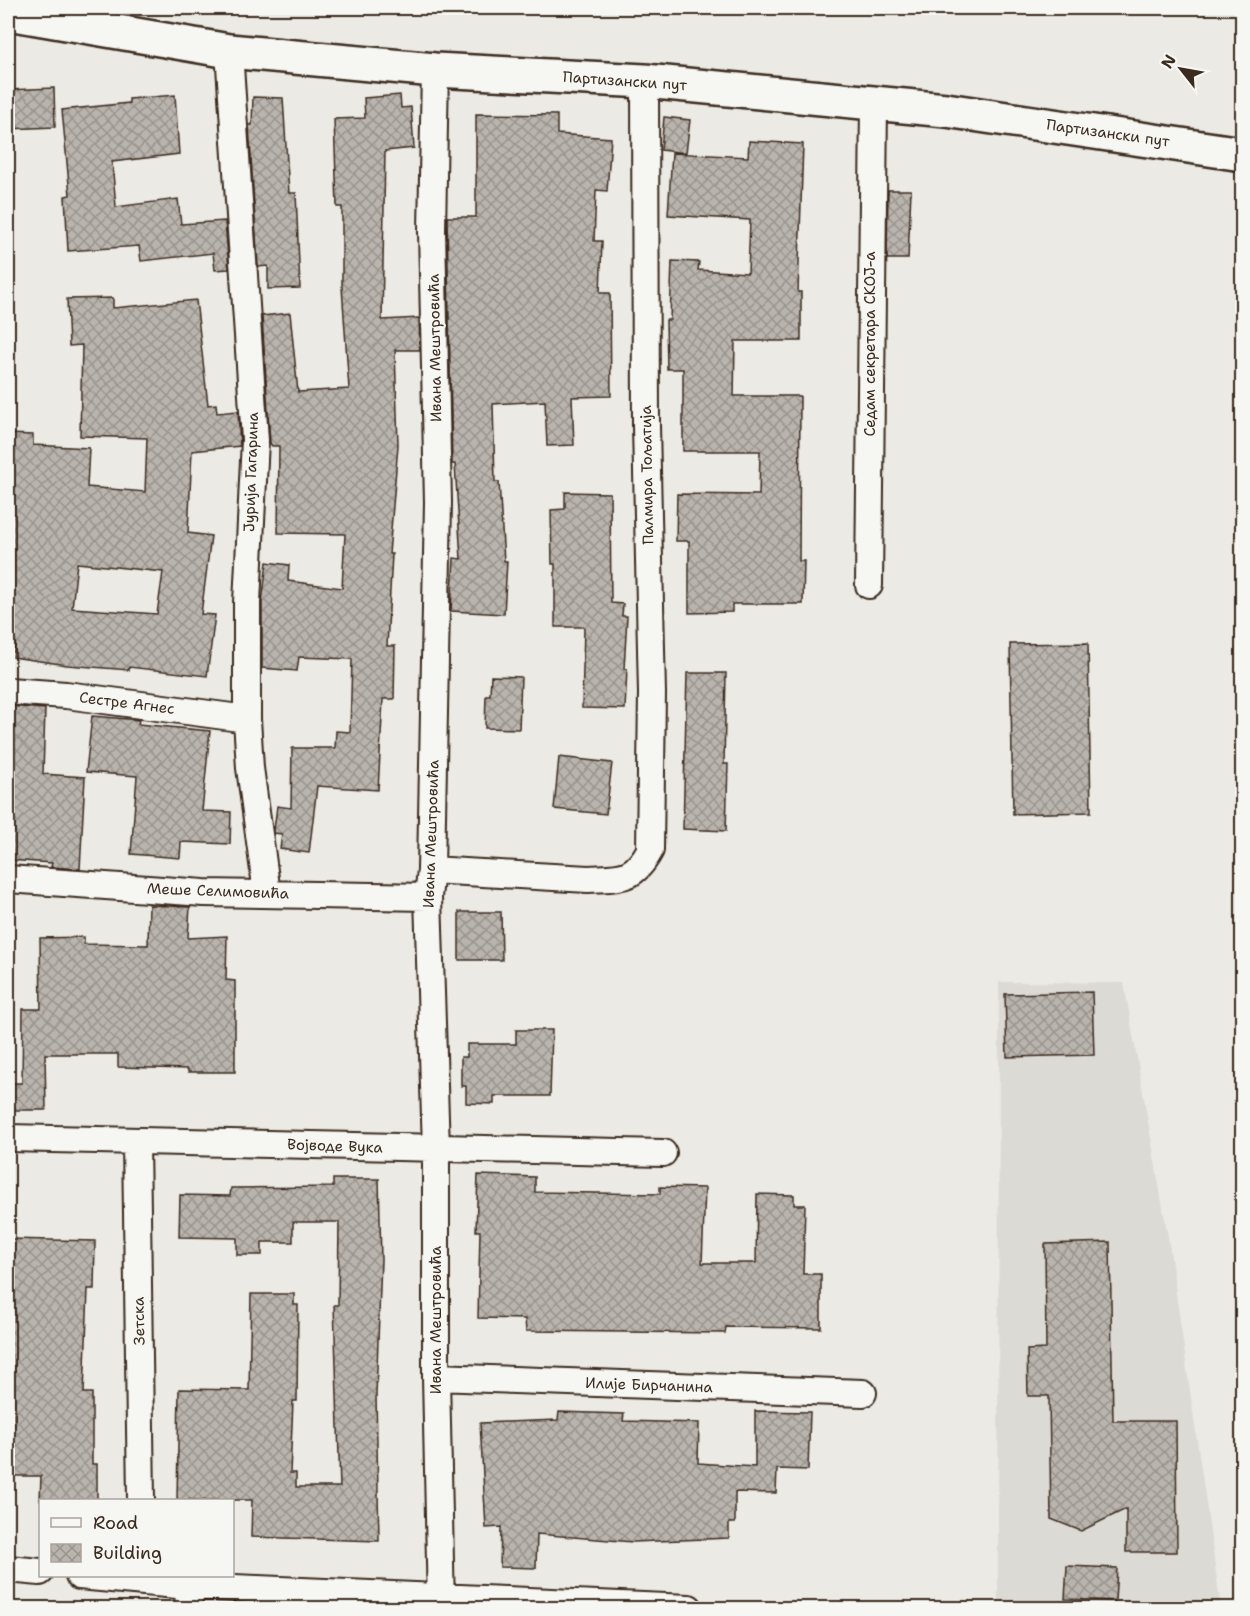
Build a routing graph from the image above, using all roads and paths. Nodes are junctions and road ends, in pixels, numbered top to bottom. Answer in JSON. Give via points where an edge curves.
{"nodes":[{"id":1,"x":8,"y":13,"type":"edge"},
{"id":2,"x":229,"y":51,"type":"junction"},
{"id":3,"x":435,"y":69,"type":"junction"},
{"id":4,"x":645,"y":81,"type":"junction"},
{"id":5,"x":874,"y":103,"type":"junction"},
{"id":6,"x":1242,"y":154,"type":"edge"},
{"id":7,"x":869,"y":585,"type":"dead end"},
{"id":8,"x":8,"y":691,"type":"edge"},
{"id":9,"x":247,"y":719,"type":"junction"},
{"id":10,"x":432,"y":870,"type":"junction"},
{"id":11,"x":8,"y":879,"type":"edge"},
{"id":12,"x":267,"y":893,"type":"junction"},
{"id":13,"x":428,"y":897,"type":"junction"},
{"id":14,"x":8,"y":1138,"type":"edge"},
{"id":15,"x":136,"y":1141,"type":"junction"},
{"id":16,"x":436,"y":1149,"type":"junction"},
{"id":17,"x":663,"y":1154,"type":"dead end"},
{"id":18,"x":435,"y":1377,"type":"junction"},
{"id":19,"x":863,"y":1393,"type":"dead end"},
{"id":20,"x":141,"y":1499,"type":"edge"},
{"id":21,"x":8,"y":1569,"type":"edge"},
{"id":22,"x":39,"y":1572,"type":"edge"},
{"id":23,"x":121,"y":1577,"type":"edge"},
{"id":24,"x":142,"y":1578,"type":"edge"},
{"id":25,"x":189,"y":1597,"type":"edge"},
{"id":26,"x":441,"y":1603,"type":"edge"},
{"id":27,"x":689,"y":1608,"type":"edge"}],
"edges":[{"from":1,"to":2,"type":"main road","name":"Партизански пут"},
{"from":2,"to":3,"type":"main road","name":"Партизански пут"},
{"from":2,"to":9,"type":"street","name":"Јурија Гагарина","via":[[255,440],[247,593]]},
{"from":3,"to":4,"type":"main road","name":"Партизански пут"},
{"from":3,"to":10,"type":"street","name":"Ивана Мештровића","via":[[432,231],[438,502]]},
{"from":4,"to":5,"type":"main road","name":"Партизански пут"},
{"from":4,"to":10,"type":"street","name":"Палмира Тољатија","via":[[651,850],[641,867],[630,875],[588,879]]},
{"from":5,"to":6,"type":"main road","name":"Партизански пут","via":[[956,111]]},
{"from":5,"to":7,"type":"street","name":"Седам секретара СКОЈ-а"},
{"from":8,"to":9,"type":"street","name":"Сестре Агнес"},
{"from":9,"to":12,"type":"street","name":"Јурија Гагарина"},
{"from":10,"to":13,"type":"street","name":"Ивана Мештровића"},
{"from":11,"to":12,"type":"street","name":"Меше Селимовића","via":[[204,893]]},
{"from":12,"to":13,"type":"street","name":"Меше Селимовића"},
{"from":13,"to":16,"type":"street","name":"Ивана Мештровића"},
{"from":14,"to":15,"type":"street","name":"Војводе Вука"},
{"from":15,"to":16,"type":"street","name":"Војводе Вука"},
{"from":15,"to":20,"type":"street","name":"Зетска"},
{"from":16,"to":17,"type":"street","name":"Војводе Вука"},
{"from":16,"to":18,"type":"street","name":"Ивана Мештровића"},
{"from":18,"to":19,"type":"street","name":"Илије Бирчанина"},
{"from":18,"to":26,"type":"street","name":"Ивана Мештровића"},
{"from":21,"to":22,"type":"street"},
{"from":23,"to":24,"type":"street"},
{"from":24,"to":25,"type":"street"},
{"from":25,"to":26,"type":"street"},
{"from":26,"to":27,"type":"street"}]}
